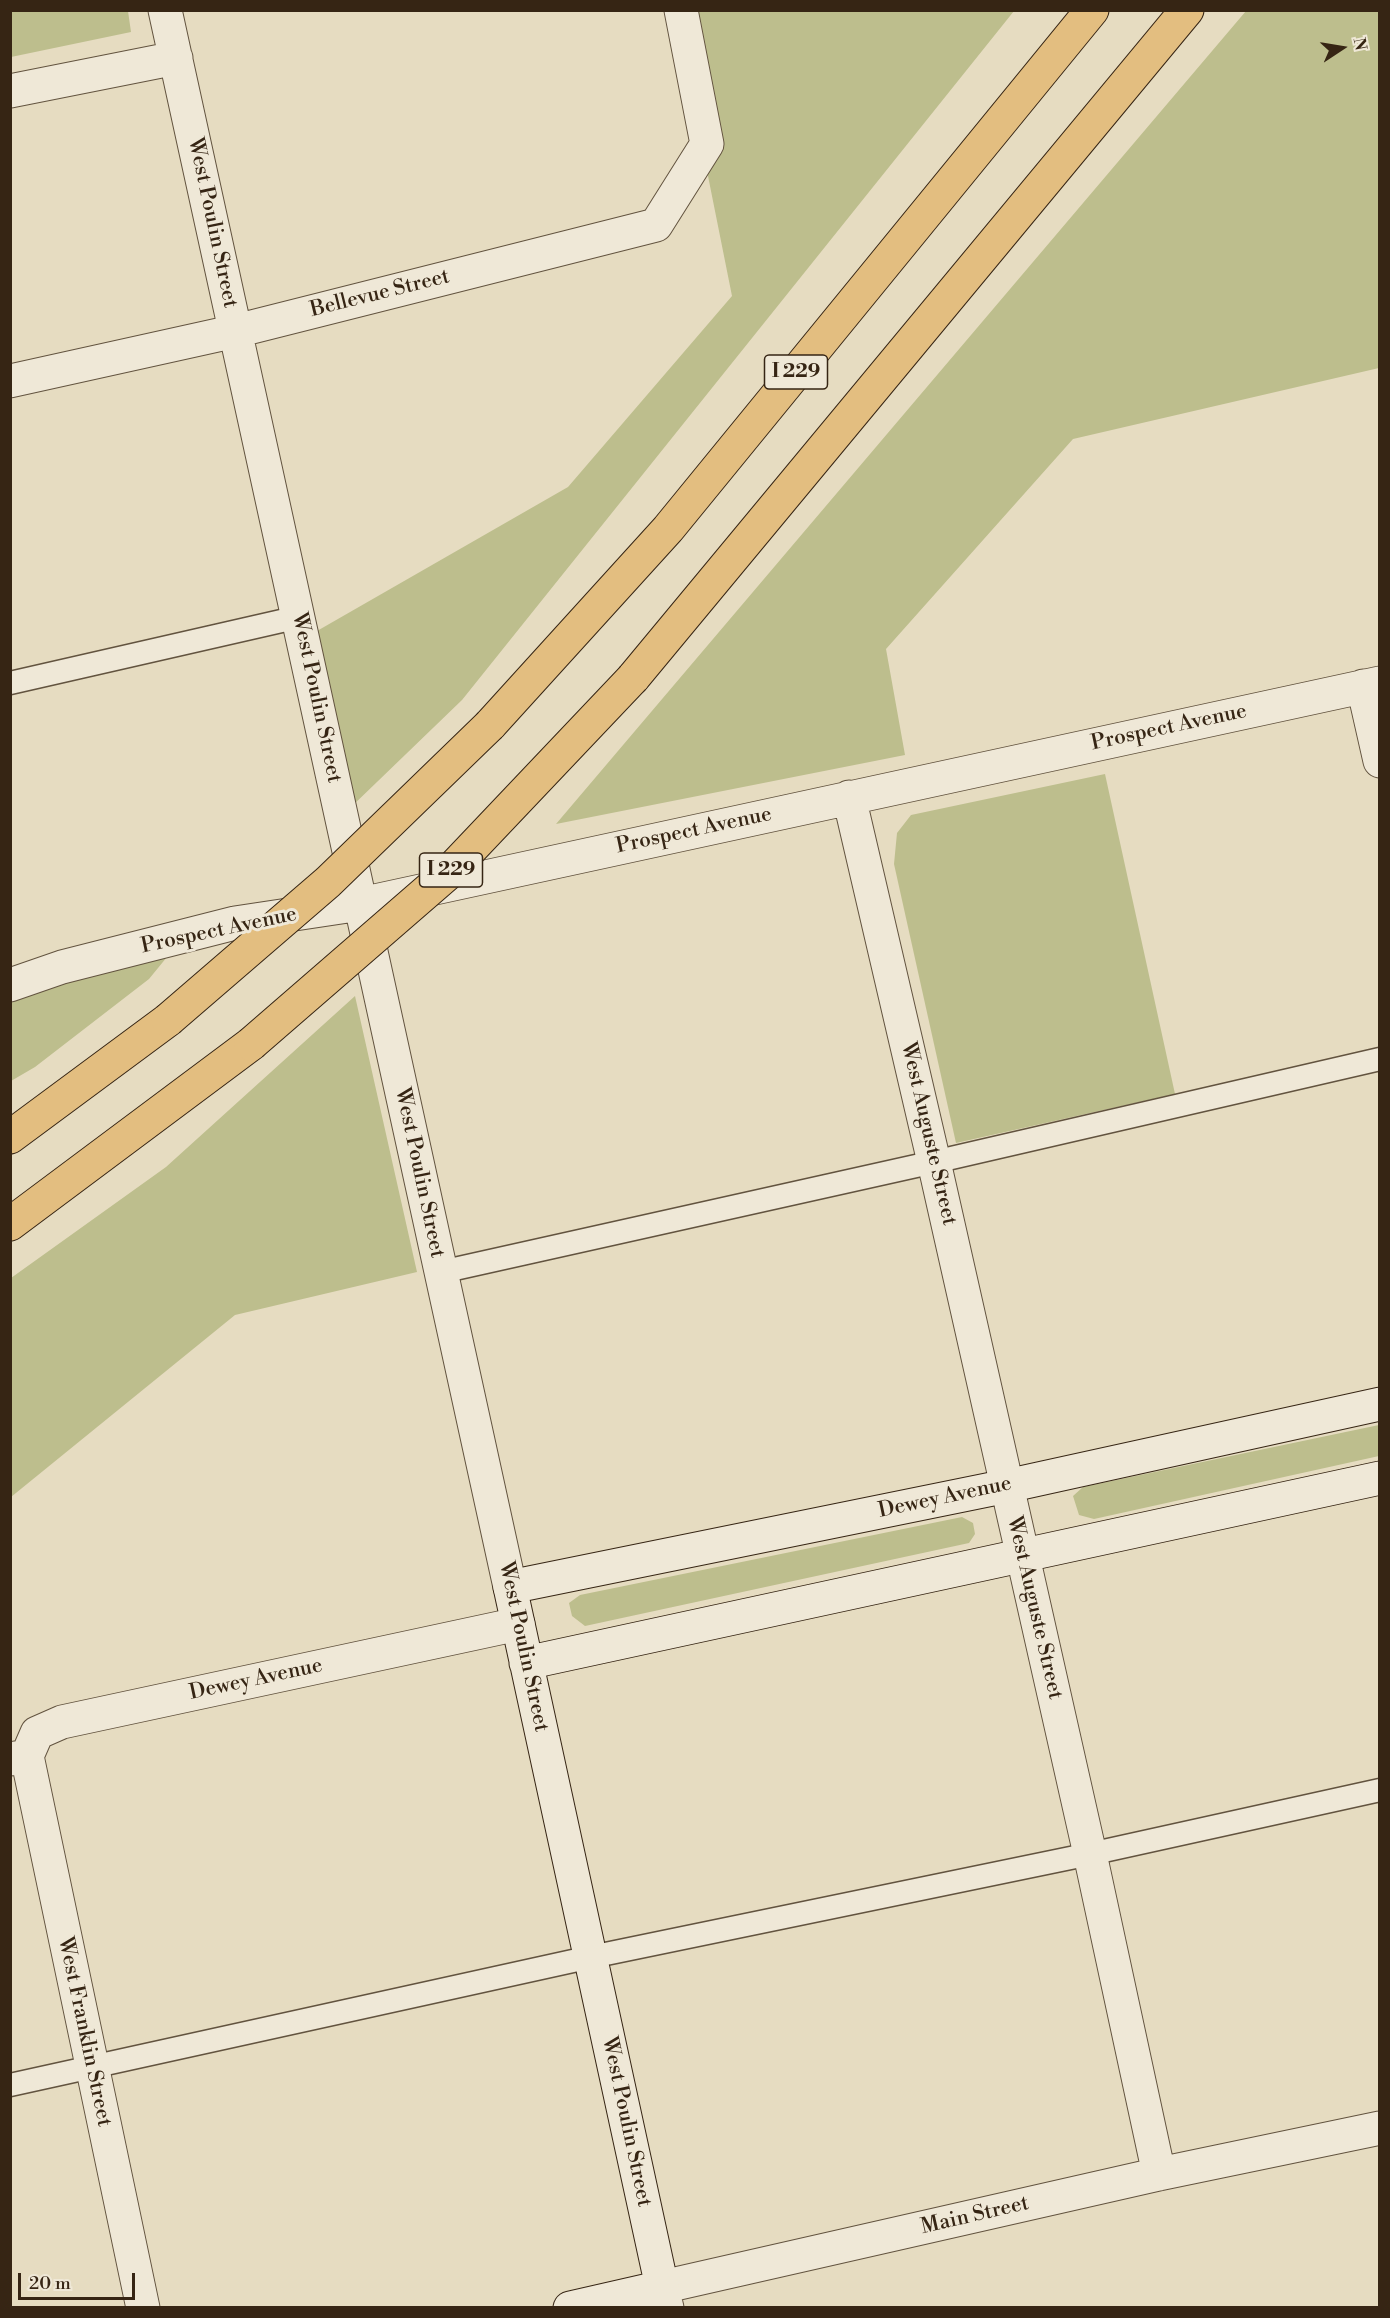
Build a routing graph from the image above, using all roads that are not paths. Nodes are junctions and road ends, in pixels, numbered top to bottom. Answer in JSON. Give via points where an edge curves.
{"nodes":[{"id":1,"x":165,"y":10,"type":"edge"},
{"id":2,"x":681,"y":10,"type":"edge"},
{"id":3,"x":1092,"y":10,"type":"edge"},
{"id":4,"x":1187,"y":10,"type":"edge"},
{"id":5,"x":176,"y":58,"type":"junction"},
{"id":6,"x":10,"y":91,"type":"edge"},
{"id":7,"x":236,"y":331,"type":"junction"},
{"id":8,"x":10,"y":381,"type":"edge"},
{"id":9,"x":298,"y":617,"type":"junction"},
{"id":10,"x":10,"y":683,"type":"edge"},
{"id":11,"x":1371,"y":684,"type":"edge"},
{"id":12,"x":1380,"y":761,"type":"edge"},
{"id":13,"x":849,"y":797,"type":"junction"},
{"id":14,"x":361,"y":904,"type":"junction"},
{"id":15,"x":10,"y":985,"type":"edge"},
{"id":16,"x":1380,"y":1059,"type":"edge"},
{"id":17,"x":10,"y":1137,"type":"edge"},
{"id":18,"x":934,"y":1162,"type":"junction"},
{"id":19,"x":10,"y":1224,"type":"edge"},
{"id":20,"x":441,"y":1272,"type":"junction"},
{"id":21,"x":1380,"y":1404,"type":"edge"},
{"id":22,"x":1380,"y":1478,"type":"edge"},
{"id":23,"x":1007,"y":1486,"type":"junction"},
{"id":24,"x":1022,"y":1556,"type":"junction"},
{"id":25,"x":510,"y":1587,"type":"junction"},
{"id":26,"x":518,"y":1624,"type":"junction"},
{"id":27,"x":526,"y":1663,"type":"junction"},
{"id":28,"x":19,"y":1757,"type":"edge"},
{"id":29,"x":1380,"y":1790,"type":"edge"},
{"id":30,"x":1090,"y":1854,"type":"junction"},
{"id":31,"x":591,"y":1957,"type":"junction"},
{"id":32,"x":91,"y":2066,"type":"junction"},
{"id":33,"x":10,"y":2085,"type":"edge"},
{"id":34,"x":1380,"y":2128,"type":"edge"},
{"id":35,"x":1159,"y":2174,"type":"junction"},
{"id":36,"x":664,"y":2297,"type":"edge"},
{"id":37,"x":143,"y":2307,"type":"edge"},
{"id":38,"x":570,"y":2307,"type":"edge"}],
"edges":[{"from":1,"to":5,"type":"street","name":"West Poulin Street"},
{"from":2,"to":7,"type":"street","name":"Bellevue Street","via":[[708,144],[656,225]]},
{"from":3,"to":17,"type":"highway","number":"I 229","bridge":true,"via":[[668,529],[490,725],[328,882],[168,1020]]},
{"from":4,"to":19,"type":"highway","number":"I 229","bridge":true,"via":[[633,678],[447,874],[251,1044]]},
{"from":5,"to":6,"type":"street"},
{"from":5,"to":7,"type":"street","name":"West Poulin Street"},
{"from":7,"to":8,"type":"street","name":"Bellevue Street"},
{"from":7,"to":9,"type":"street","name":"West Poulin Street"},
{"from":9,"to":10,"type":"lane"},
{"from":9,"to":14,"type":"street","name":"West Poulin Street"},
{"from":11,"to":12,"type":"street"},
{"from":11,"to":13,"type":"street","name":"Prospect Avenue"},
{"from":13,"to":14,"type":"street","name":"Prospect Avenue"},
{"from":13,"to":18,"type":"street","name":"West Auguste Street"},
{"from":14,"to":15,"type":"street","name":"Prospect Avenue","via":[[235,923],[62,967]]},
{"from":14,"to":20,"type":"street","name":"West Poulin Street"},
{"from":16,"to":18,"type":"lane"},
{"from":18,"to":20,"type":"lane"},
{"from":18,"to":23,"type":"street","name":"West Auguste Street"},
{"from":20,"to":25,"type":"street","name":"West Poulin Street"},
{"from":21,"to":23,"type":"street","name":"Dewey Avenue"},
{"from":22,"to":24,"type":"street"},
{"from":23,"to":24,"type":"street","name":"West Auguste Street"},
{"from":23,"to":25,"type":"street","name":"Dewey Avenue"},
{"from":24,"to":27,"type":"street"},
{"from":24,"to":30,"type":"street","name":"West Auguste Street"},
{"from":25,"to":26,"type":"street","name":"West Poulin Street"},
{"from":26,"to":27,"type":"street","name":"West Poulin Street"},
{"from":26,"to":28,"type":"street","name":"Dewey Avenue","via":[[62,1722],[37,1733]]},
{"from":27,"to":31,"type":"street","name":"West Poulin Street"},
{"from":28,"to":32,"type":"street","name":"West Franklin Street"},
{"from":29,"to":30,"type":"lane"},
{"from":30,"to":31,"type":"lane"},
{"from":30,"to":35,"type":"street","name":"West Auguste Street"},
{"from":31,"to":32,"type":"lane"},
{"from":31,"to":36,"type":"street","name":"West Poulin Street"},
{"from":32,"to":33,"type":"lane"},
{"from":32,"to":37,"type":"street","name":"West Franklin Street"},
{"from":34,"to":35,"type":"street","name":"Main Street"},
{"from":35,"to":36,"type":"street","name":"Main Street"},
{"from":36,"to":38,"type":"street","name":"Main Street"}]}
